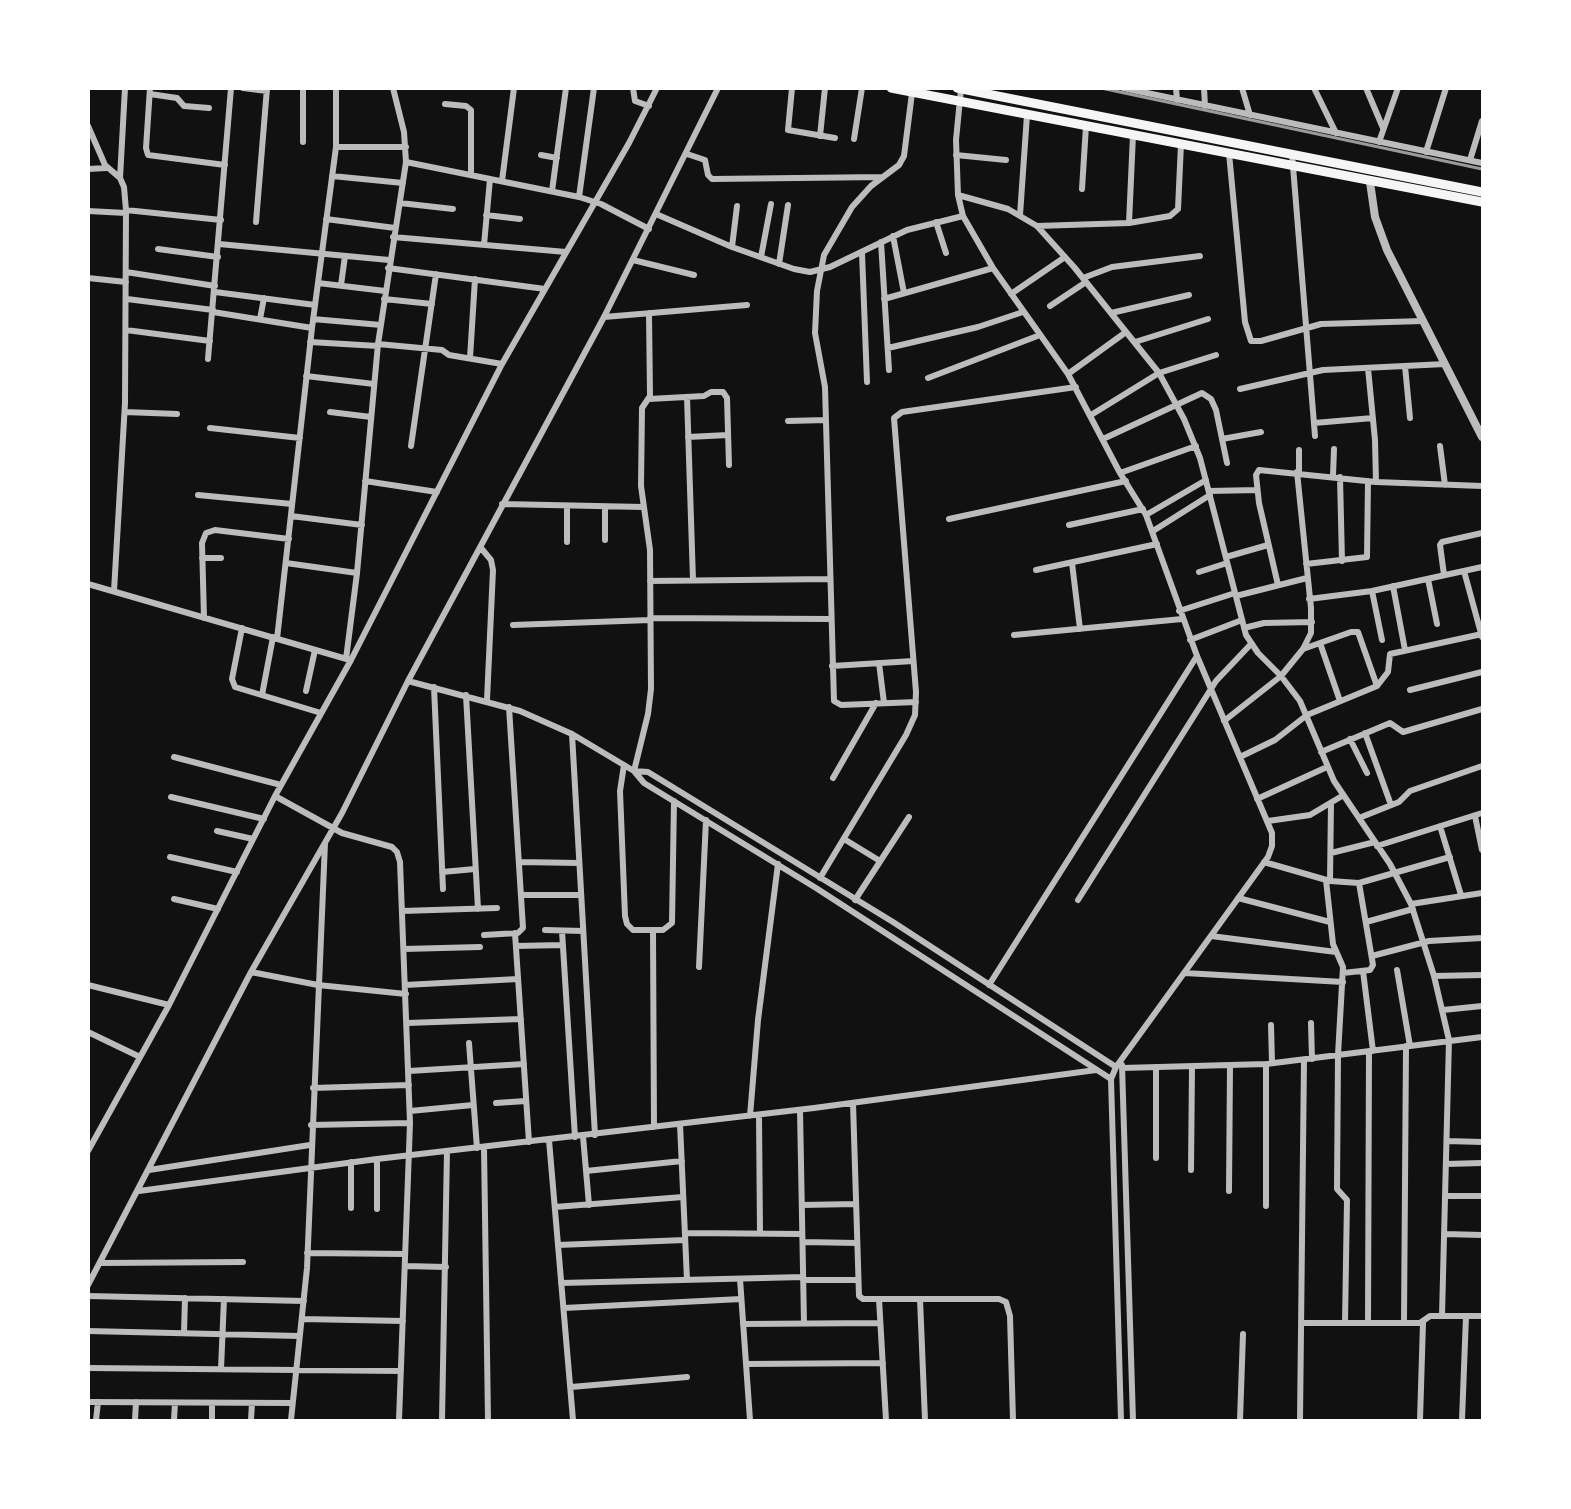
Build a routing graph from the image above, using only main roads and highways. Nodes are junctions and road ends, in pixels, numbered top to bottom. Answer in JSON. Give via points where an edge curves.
{"nodes":[{"id":1,"x":891,"y":88,"type":"edge"},
{"id":2,"x":959,"y":89,"type":"edge"},
{"id":3,"x":1444,"y":184,"type":"junction"},
{"id":4,"x":1482,"y":192,"type":"edge"},
{"id":5,"x":1442,"y":195,"type":"junction"},
{"id":6,"x":1482,"y":202,"type":"edge"}],
"edges":[{"from":1,"to":5,"type":"main road"},
{"from":2,"to":3,"type":"main road"},
{"from":3,"to":4,"type":"main road"},
{"from":3,"to":5,"type":"main road"},
{"from":5,"to":6,"type":"main road"}]}
